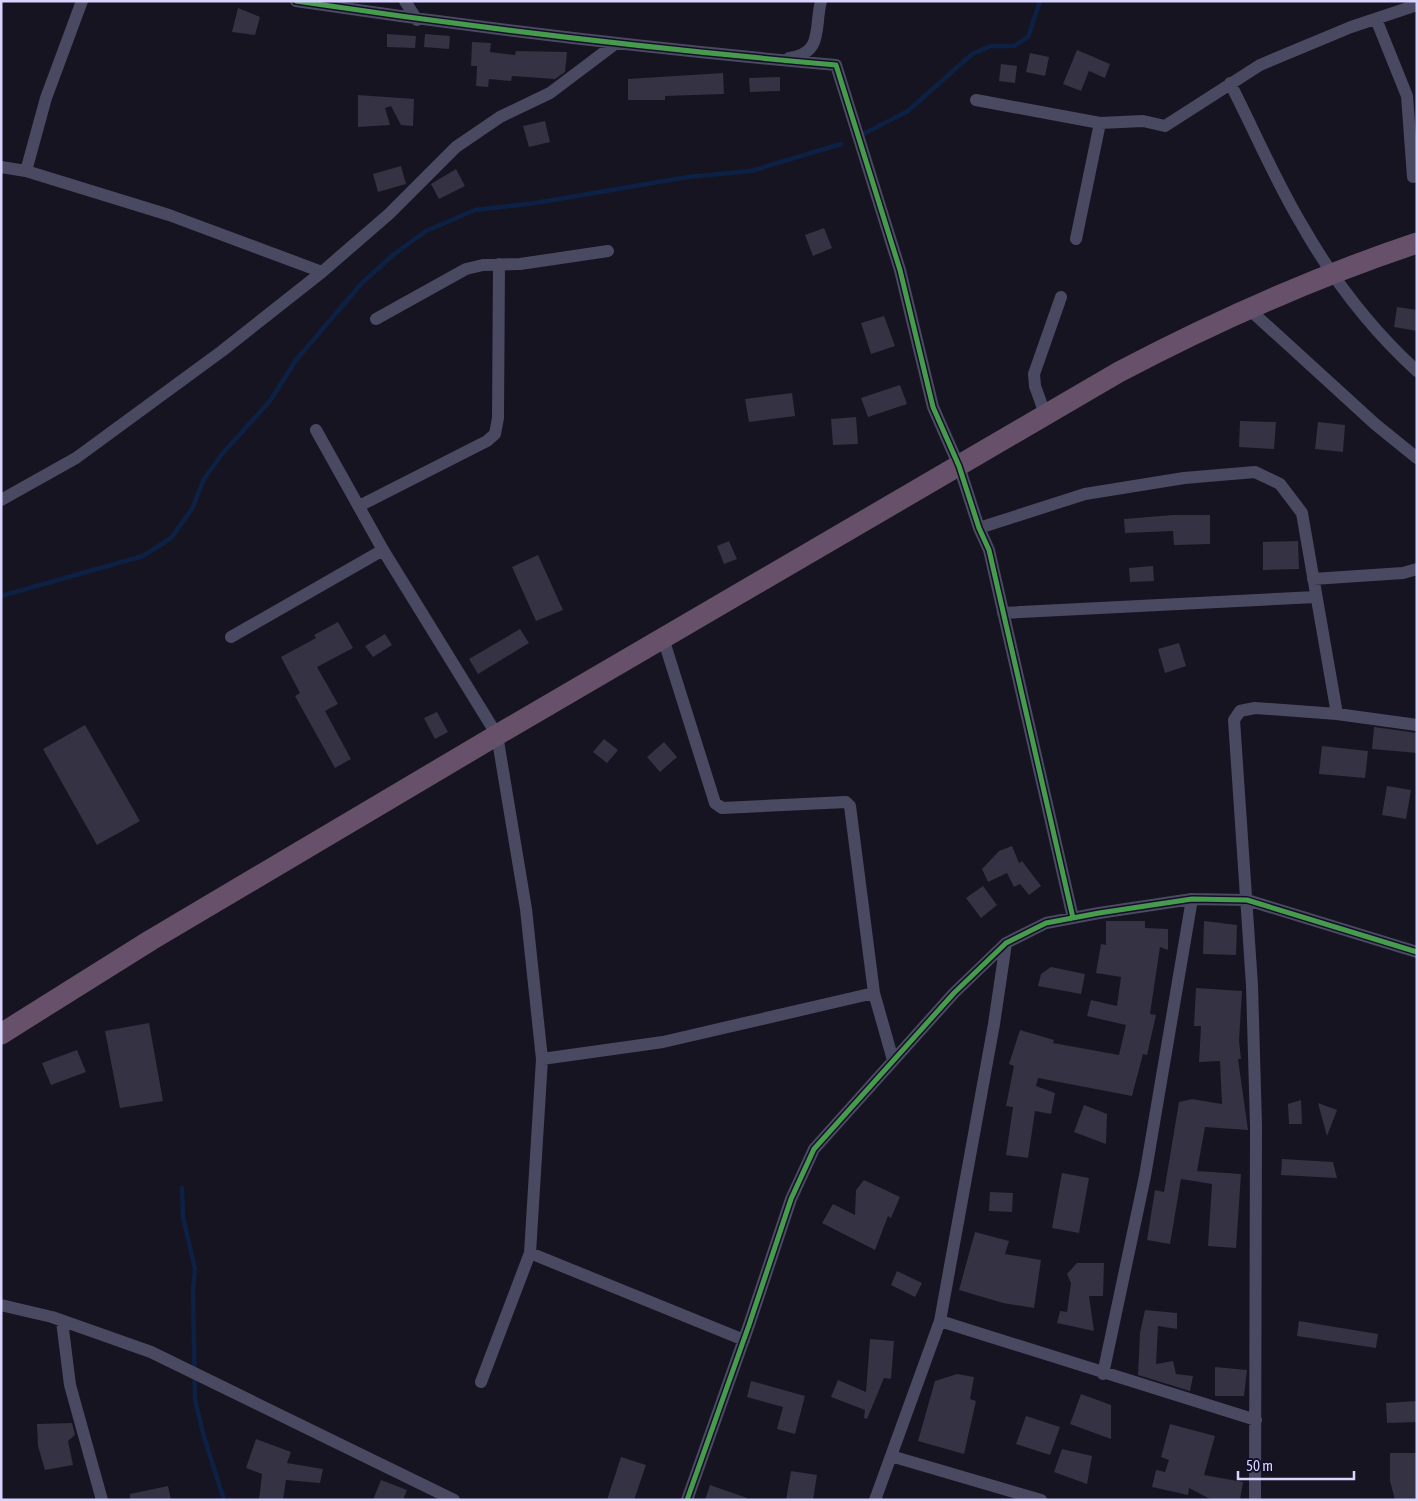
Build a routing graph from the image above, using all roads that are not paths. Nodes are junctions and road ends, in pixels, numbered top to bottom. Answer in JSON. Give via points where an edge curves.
{"nodes":[{"id":1,"x":82,"y":1,"type":"edge"},
{"id":2,"x":296,"y":1,"type":"edge"},
{"id":3,"x":405,"y":1,"type":"edge"},
{"id":4,"x":821,"y":1,"type":"edge"},
{"id":5,"x":1417,"y":6,"type":"edge"},
{"id":6,"x":1376,"y":19,"type":"junction"},
{"id":7,"x":417,"y":20,"type":"junction"},
{"id":8,"x":615,"y":44,"type":"junction"},
{"id":9,"x":777,"y":60,"type":"junction"},
{"id":10,"x":1230,"y":83,"type":"junction"},
{"id":11,"x":976,"y":100,"type":"dead end"},
{"id":12,"x":1100,"y":123,"type":"junction"},
{"id":13,"x":1,"y":167,"type":"edge"},
{"id":14,"x":26,"y":171,"type":"junction"},
{"id":15,"x":1413,"y":177,"type":"dead end"},
{"id":16,"x":1076,"y":239,"type":"dead end"},
{"id":17,"x":1417,"y":243,"type":"edge"},
{"id":18,"x":608,"y":251,"type":"dead end"},
{"id":19,"x":498,"y":264,"type":"junction"},
{"id":20,"x":322,"y":272,"type":"junction"},
{"id":21,"x":1334,"y":274,"type":"junction"},
{"id":22,"x":1061,"y":297,"type":"dead end"},
{"id":23,"x":1250,"y":310,"type":"junction"},
{"id":24,"x":376,"y":319,"type":"dead end"},
{"id":25,"x":1417,"y":371,"type":"edge"},
{"id":26,"x":1045,"y":414,"type":"junction"},
{"id":27,"x":316,"y":430,"type":"dead end"},
{"id":28,"x":1417,"y":458,"type":"edge"},
{"id":29,"x":959,"y":466,"type":"junction"},
{"id":30,"x":1,"y":500,"type":"edge"},
{"id":31,"x":358,"y":506,"type":"junction"},
{"id":32,"x":979,"y":528,"type":"junction"},
{"id":33,"x":383,"y":550,"type":"junction"},
{"id":34,"x":1417,"y":569,"type":"edge"},
{"id":35,"x":1313,"y":579,"type":"junction"},
{"id":36,"x":1316,"y":597,"type":"junction"},
{"id":37,"x":1003,"y":613,"type":"junction"},
{"id":38,"x":231,"y":637,"type":"dead end"},
{"id":39,"x":663,"y":638,"type":"junction"},
{"id":40,"x":1337,"y":714,"type":"junction"},
{"id":41,"x":1417,"y":724,"type":"edge"},
{"id":42,"x":498,"y":735,"type":"junction"},
{"id":43,"x":1192,"y":898,"type":"junction"},
{"id":44,"x":1247,"y":900,"type":"junction"},
{"id":45,"x":1074,"y":918,"type":"junction"},
{"id":46,"x":1006,"y":943,"type":"junction"},
{"id":47,"x":1417,"y":952,"type":"edge"},
{"id":48,"x":874,"y":994,"type":"junction"},
{"id":49,"x":1,"y":1034,"type":"edge"},
{"id":50,"x":542,"y":1059,"type":"junction"},
{"id":51,"x":892,"y":1060,"type":"junction"},
{"id":52,"x":530,"y":1253,"type":"junction"},
{"id":53,"x":1,"y":1305,"type":"edge"},
{"id":54,"x":62,"y":1321,"type":"junction"},
{"id":55,"x":940,"y":1321,"type":"junction"},
{"id":56,"x":744,"y":1340,"type":"junction"},
{"id":57,"x":1103,"y":1374,"type":"junction"},
{"id":58,"x":481,"y":1382,"type":"dead end"},
{"id":59,"x":1256,"y":1420,"type":"junction"},
{"id":60,"x":891,"y":1456,"type":"junction"},
{"id":61,"x":1037,"y":1499,"type":"edge"},
{"id":62,"x":102,"y":1500,"type":"edge"},
{"id":63,"x":454,"y":1500,"type":"edge"},
{"id":64,"x":687,"y":1500,"type":"edge"},
{"id":65,"x":875,"y":1500,"type":"edge"},
{"id":66,"x":1256,"y":1500,"type":"edge"}],
"edges":[{"from":1,"to":14,"type":"street","via":[[46,98]]},
{"from":2,"to":7,"type":"street"},
{"from":3,"to":7,"type":"street"},
{"from":4,"to":9,"type":"street","via":[[812,49],[802,56]]},
{"from":5,"to":6,"type":"street"},
{"from":6,"to":10,"type":"street","via":[[1260,65]]},
{"from":6,"to":15,"type":"street","via":[[1407,96]]},
{"from":7,"to":8,"type":"street"},
{"from":8,"to":9,"type":"street"},
{"from":8,"to":20,"type":"street","via":[[550,94],[500,117],[456,147],[389,214]]},
{"from":9,"to":29,"type":"street","via":[[836,65],[900,270],[933,407]]},
{"from":10,"to":12,"type":"street","via":[[1165,126],[1143,121]]},
{"from":10,"to":21,"type":"street","via":[[1302,226]]},
{"from":11,"to":12,"type":"street"},
{"from":12,"to":16,"type":"street"},
{"from":13,"to":14,"type":"street"},
{"from":14,"to":20,"type":"street","via":[[169,215]]},
{"from":17,"to":21,"type":"highway"},
{"from":18,"to":19,"type":"street","via":[[520,264]]},
{"from":19,"to":24,"type":"street","via":[[466,269]]},
{"from":19,"to":31,"type":"street","via":[[498,418],[495,434]]},
{"from":20,"to":30,"type":"street","via":[[222,351],[76,458]]},
{"from":21,"to":23,"type":"highway"},
{"from":21,"to":25,"type":"street","via":[[1387,343]]},
{"from":22,"to":26,"type":"street","via":[[1034,374]]},
{"from":23,"to":26,"type":"highway","via":[[1171,345]]},
{"from":23,"to":28,"type":"street"},
{"from":26,"to":29,"type":"highway"},
{"from":27,"to":31,"type":"street"},
{"from":29,"to":32,"type":"street"},
{"from":29,"to":39,"type":"highway"},
{"from":31,"to":33,"type":"street"},
{"from":32,"to":35,"type":"street","via":[[1084,494],[1184,478],[1255,472],[1280,484],[1302,513]]},
{"from":32,"to":37,"type":"street","via":[[989,550]]},
{"from":33,"to":38,"type":"street"},
{"from":33,"to":42,"type":"street"},
{"from":34,"to":35,"type":"street","via":[[1403,573]]},
{"from":35,"to":36,"type":"street"},
{"from":36,"to":37,"type":"street"},
{"from":36,"to":40,"type":"street"},
{"from":37,"to":45,"type":"street"},
{"from":39,"to":42,"type":"highway"},
{"from":39,"to":48,"type":"street","via":[[715,803],[722,808],[846,802],[850,806]]},
{"from":40,"to":41,"type":"street"},
{"from":40,"to":44,"type":"street","via":[[1255,708],[1240,711],[1234,720]]},
{"from":42,"to":49,"type":"highway","via":[[151,940]]},
{"from":42,"to":50,"type":"street","via":[[526,909]]},
{"from":43,"to":44,"type":"street"},
{"from":43,"to":45,"type":"street"},
{"from":43,"to":57,"type":"street","via":[[1145,1176]]},
{"from":44,"to":47,"type":"street"},
{"from":44,"to":59,"type":"street","via":[[1256,1125]]},
{"from":45,"to":46,"type":"street","via":[[1046,923]]},
{"from":46,"to":51,"type":"street"},
{"from":46,"to":55,"type":"street"},
{"from":48,"to":50,"type":"street","via":[[663,1042]]},
{"from":48,"to":51,"type":"street"},
{"from":50,"to":52,"type":"street"},
{"from":51,"to":56,"type":"street","via":[[814,1149],[791,1200]]},
{"from":52,"to":56,"type":"street"},
{"from":52,"to":58,"type":"street"},
{"from":53,"to":54,"type":"street"},
{"from":54,"to":62,"type":"street","via":[[70,1385]]},
{"from":54,"to":63,"type":"street","via":[[151,1352]]},
{"from":55,"to":57,"type":"street"},
{"from":55,"to":60,"type":"street"},
{"from":56,"to":64,"type":"street"},
{"from":57,"to":59,"type":"street"},
{"from":59,"to":66,"type":"street"},
{"from":60,"to":61,"type":"street"},
{"from":60,"to":65,"type":"street"}]}
